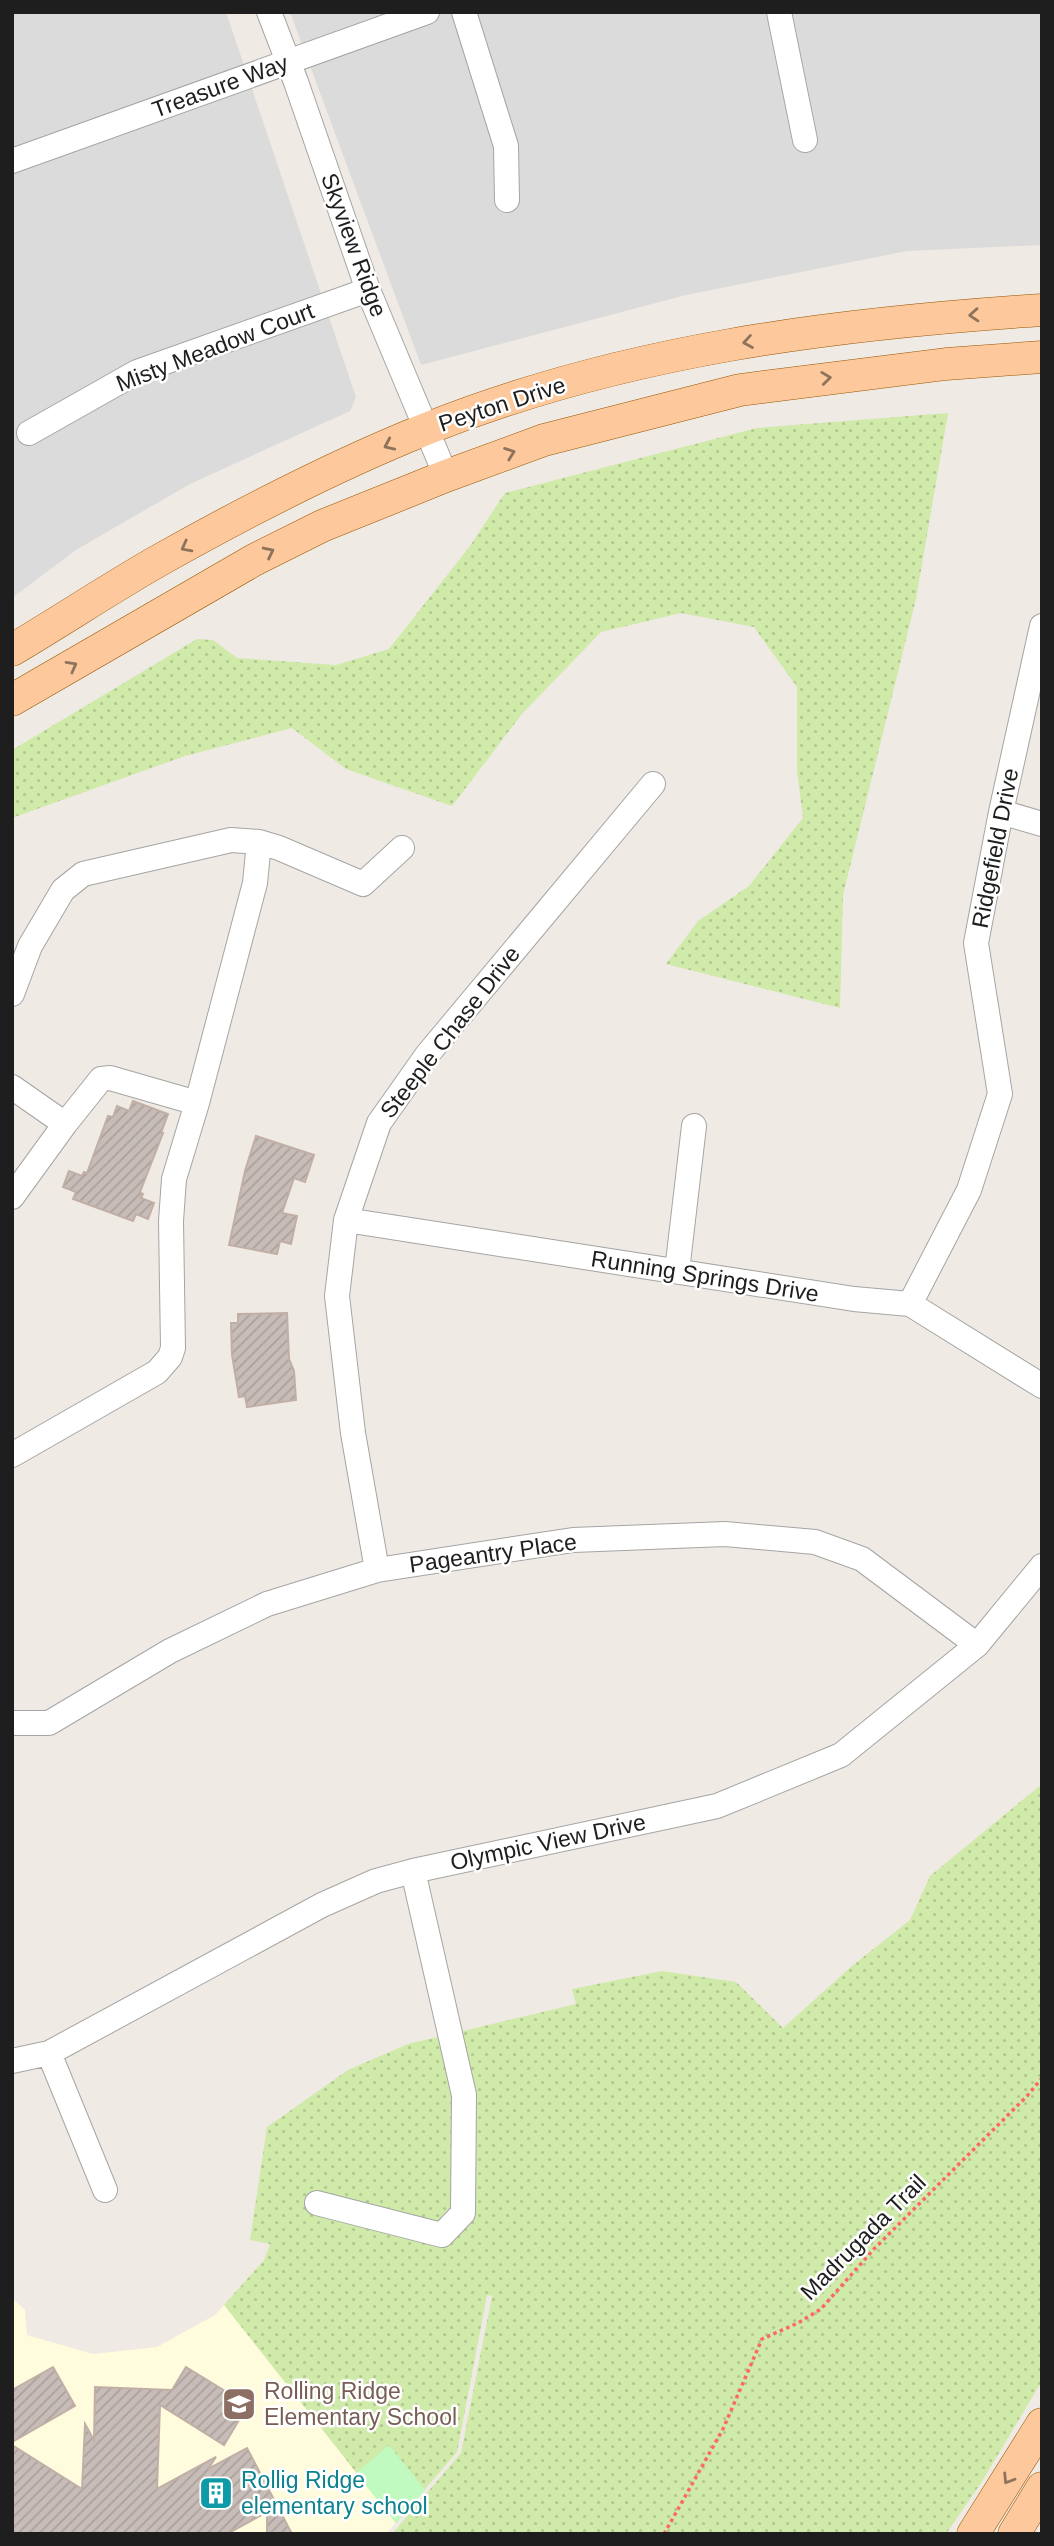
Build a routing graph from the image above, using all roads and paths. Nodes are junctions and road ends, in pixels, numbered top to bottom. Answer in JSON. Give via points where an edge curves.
{"nodes":[{"id":1,"x":269,"y":12,"type":"edge"},
{"id":2,"x":427,"y":12,"type":"edge"},
{"id":3,"x":464,"y":12,"type":"edge"},
{"id":4,"x":779,"y":12,"type":"edge"},
{"id":5,"x":289,"y":61,"type":"junction"},
{"id":6,"x":805,"y":140,"type":"dead end"},
{"id":7,"x":12,"y":161,"type":"edge"},
{"id":8,"x":507,"y":200,"type":"dead end"},
{"id":9,"x":368,"y":290,"type":"junction"},
{"id":10,"x":1042,"y":310,"type":"edge"},
{"id":11,"x":1042,"y":357,"type":"edge"},
{"id":12,"x":427,"y":429,"type":"junction"},
{"id":13,"x":29,"y":433,"type":"dead end"},
{"id":14,"x":446,"y":476,"type":"junction"},
{"id":15,"x":1042,"y":625,"type":"edge"},
{"id":16,"x":12,"y":650,"type":"edge"},
{"id":17,"x":12,"y":699,"type":"edge"},
{"id":18,"x":653,"y":784,"type":"dead end"},
{"id":19,"x":1001,"y":812,"type":"junction"},
{"id":20,"x":1042,"y":824,"type":"edge"},
{"id":21,"x":258,"y":842,"type":"junction"},
{"id":22,"x":402,"y":848,"type":"dead end"},
{"id":23,"x":12,"y":994,"type":"edge"},
{"id":24,"x":12,"y":1087,"type":"edge"},
{"id":25,"x":197,"y":1103,"type":"junction"},
{"id":26,"x":65,"y":1124,"type":"junction"},
{"id":27,"x":694,"y":1126,"type":"dead end"},
{"id":28,"x":12,"y":1197,"type":"edge"},
{"id":29,"x":346,"y":1220,"type":"junction"},
{"id":30,"x":677,"y":1271,"type":"junction"},
{"id":31,"x":910,"y":1304,"type":"junction"},
{"id":32,"x":1042,"y":1387,"type":"edge"},
{"id":33,"x":12,"y":1455,"type":"edge"},
{"id":34,"x":1042,"y":1566,"type":"edge"},
{"id":35,"x":377,"y":1570,"type":"junction"},
{"id":36,"x":977,"y":1645,"type":"junction"},
{"id":37,"x":12,"y":1723,"type":"edge"},
{"id":38,"x":413,"y":1871,"type":"junction"},
{"id":39,"x":48,"y":2053,"type":"junction"},
{"id":40,"x":12,"y":2061,"type":"edge"},
{"id":41,"x":1042,"y":2078,"type":"edge"},
{"id":42,"x":105,"y":2190,"type":"dead end"},
{"id":43,"x":317,"y":2203,"type":"dead end"},
{"id":44,"x":1042,"y":2424,"type":"edge"},
{"id":45,"x":1042,"y":2488,"type":"edge"},
{"id":46,"x":664,"y":2534,"type":"edge"},
{"id":47,"x":973,"y":2534,"type":"edge"},
{"id":48,"x":1014,"y":2534,"type":"edge"}],
"edges":[{"from":1,"to":5,"type":"street","name":"Skyview Ridge"},
{"from":2,"to":5,"type":"street","name":"Treasure Way"},
{"from":3,"to":8,"type":"street","via":[[506,146]]},
{"from":4,"to":6,"type":"street"},
{"from":5,"to":7,"type":"street","name":"Treasure Way"},
{"from":5,"to":9,"type":"street","name":"Skyview Ridge"},
{"from":9,"to":12,"type":"street","name":"Skyview Ridge"},
{"from":9,"to":13,"type":"street","name":"Misty Meadow Court","via":[[137,372]]},
{"from":10,"to":12,"type":"main road","name":"Peyton Drive","one_way":true,"via":[[953,316],[713,347],[621,366]]},
{"from":14,"to":11,"type":"main road","name":"Peyton Drive","one_way":true,"via":[[544,440],[740,390]]},
{"from":12,"to":14,"type":"street","name":"Skyview Ridge"},
{"from":12,"to":16,"type":"main road","name":"Peyton Drive","one_way":true,"via":[[316,478],[158,561]]},
{"from":17,"to":14,"type":"main road","name":"Peyton Drive","one_way":true,"via":[[254,560],[322,526]]},
{"from":15,"to":19,"type":"street","name":"Ridgefield Drive"},
{"from":18,"to":29,"type":"street","name":"Steeple Chase Drive","via":[[427,1055],[379,1123]]},
{"from":19,"to":20,"type":"street"},
{"from":19,"to":31,"type":"street","name":"Ridgefield Drive","via":[[976,943],[1000,1094],[969,1190]]},
{"from":21,"to":22,"type":"street","via":[[363,884]]},
{"from":21,"to":23,"type":"street","via":[[231,840],[83,874],[63,890],[30,946]]},
{"from":21,"to":25,"type":"street","via":[[255,883]]},
{"from":24,"to":26,"type":"street"},
{"from":25,"to":26,"type":"street","via":[[101,1079]]},
{"from":25,"to":33,"type":"street","via":[[174,1179],[170,1357],[157,1372]]},
{"from":26,"to":28,"type":"street"},
{"from":27,"to":30,"type":"street"},
{"from":29,"to":30,"type":"street","name":"Running Springs Drive"},
{"from":29,"to":35,"type":"street","name":"Steeple Chase Drive","via":[[337,1296],[353,1433]]},
{"from":30,"to":31,"type":"street","name":"Running Springs Drive"},
{"from":31,"to":32,"type":"street","name":"Running Springs Drive"},
{"from":34,"to":36,"type":"street","name":"Olympic View Drive"},
{"from":35,"to":36,"type":"street","name":"Pageantry Place","via":[[573,1540],[725,1534],[815,1542],[862,1559]]},
{"from":35,"to":37,"type":"street","name":"Pageantry Place","via":[[267,1604],[170,1651],[49,1723]]},
{"from":36,"to":38,"type":"street","name":"Olympic View Drive","via":[[841,1755],[717,1806]]},
{"from":38,"to":39,"type":"street","name":"Olympic View Drive","via":[[376,1881],[322,1905]]},
{"from":38,"to":43,"type":"street","via":[[464,2095],[463,2213],[442,2235]]},
{"from":39,"to":40,"type":"street","name":"Olympic View Drive"},
{"from":39,"to":42,"type":"street"},
{"from":41,"to":46,"type":"path","name":"Madrugada Trail","via":[[821,2309],[762,2340],[723,2429]]},
{"from":44,"to":47,"type":"main road","one_way":true},
{"from":45,"to":48,"type":"main road"}]}
